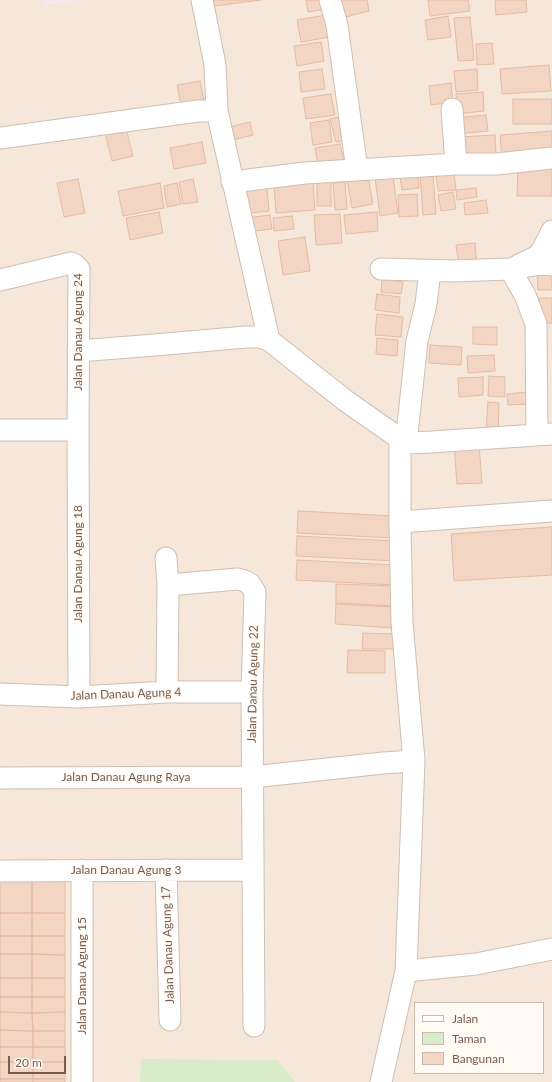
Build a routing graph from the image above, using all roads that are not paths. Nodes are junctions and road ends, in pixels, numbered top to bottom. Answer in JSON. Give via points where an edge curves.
{"nodes":[{"id":1,"x":202,"y":0,"type":"edge"},
{"id":2,"x":330,"y":0,"type":"edge"},
{"id":3,"x":452,"y":109,"type":"dead end"},
{"id":4,"x":217,"y":111,"type":"junction"},
{"id":5,"x":0,"y":138,"type":"edge"},
{"id":6,"x":552,"y":158,"type":"edge"},
{"id":7,"x":456,"y":164,"type":"junction"},
{"id":8,"x":357,"y":170,"type":"junction"},
{"id":9,"x":232,"y":182,"type":"junction"},
{"id":10,"x":552,"y":231,"type":"edge"},
{"id":11,"x":552,"y":265,"type":"edge"},
{"id":12,"x":512,"y":268,"type":"junction"},
{"id":13,"x":381,"y":269,"type":"dead end"},
{"id":14,"x":430,"y":271,"type":"junction"},
{"id":15,"x":0,"y":280,"type":"edge"},
{"id":16,"x":269,"y":340,"type":"junction"},
{"id":17,"x":78,"y":351,"type":"junction"},
{"id":18,"x":0,"y":430,"type":"edge"},
{"id":19,"x":78,"y":430,"type":"junction"},
{"id":20,"x":545,"y":434,"type":"edge"},
{"id":21,"x":403,"y":441,"type":"junction"},
{"id":22,"x":552,"y":511,"type":"edge"},
{"id":23,"x":400,"y":522,"type":"junction"},
{"id":24,"x":166,"y":558,"type":"dead end"},
{"id":25,"x":168,"y":585,"type":"junction"},
{"id":26,"x":167,"y":692,"type":"junction"},
{"id":27,"x":252,"y":692,"type":"junction"},
{"id":28,"x":0,"y":694,"type":"edge"},
{"id":29,"x":79,"y":697,"type":"junction"},
{"id":30,"x":414,"y":761,"type":"junction"},
{"id":31,"x":252,"y":777,"type":"junction"},
{"id":32,"x":0,"y":778,"type":"edge"},
{"id":33,"x":82,"y":870,"type":"junction"},
{"id":34,"x":166,"y":870,"type":"junction"},
{"id":35,"x":252,"y":870,"type":"junction"},
{"id":36,"x":0,"y":871,"type":"edge"},
{"id":37,"x":552,"y":950,"type":"edge"},
{"id":38,"x":406,"y":971,"type":"junction"},
{"id":39,"x":170,"y":1020,"type":"dead end"},
{"id":40,"x":254,"y":1026,"type":"dead end"},
{"id":41,"x":82,"y":1082,"type":"edge"},
{"id":42,"x":381,"y":1082,"type":"edge"}],
"edges":[{"from":1,"to":4,"type":"street","via":[[215,65]]},
{"from":2,"to":8,"type":"street","via":[[337,25]]},
{"from":3,"to":7,"type":"street"},
{"from":4,"to":5,"type":"street","via":[[198,111]]},
{"from":4,"to":9,"type":"street"},
{"from":6,"to":7,"type":"street","via":[[497,164]]},
{"from":7,"to":8,"type":"street"},
{"from":8,"to":9,"type":"street","via":[[272,176]]},
{"from":9,"to":16,"type":"street"},
{"from":10,"to":12,"type":"street","via":[[538,256]]},
{"from":11,"to":12,"type":"street"},
{"from":12,"to":14,"type":"street"},
{"from":12,"to":20,"type":"street","via":[[526,295],[536,324]]},
{"from":13,"to":14,"type":"street"},
{"from":14,"to":21,"type":"street"},
{"from":15,"to":17,"type":"street","name":"Jalan Danau Agung 24","via":[[70,263],[75,264],[79,268]]},
{"from":16,"to":17,"type":"street","via":[[246,337]]},
{"from":16,"to":21,"type":"street","via":[[346,401]]},
{"from":17,"to":19,"type":"street","name":"Jalan Danau Agung 24"},
{"from":18,"to":19,"type":"street"},
{"from":19,"to":29,"type":"street","name":"Jalan Danau Agung 18"},
{"from":20,"to":21,"type":"street","via":[[431,442]]},
{"from":21,"to":23,"type":"street"},
{"from":22,"to":23,"type":"street"},
{"from":23,"to":30,"type":"street","via":[[402,622]]},
{"from":24,"to":25,"type":"street"},
{"from":25,"to":26,"type":"street"},
{"from":25,"to":27,"type":"street","name":"Jalan Danau Agung 22","via":[[238,579],[250,584],[255,600]]},
{"from":26,"to":27,"type":"street","name":"Jalan Danau Agung 4"},
{"from":26,"to":29,"type":"street","name":"Jalan Danau Agung 4"},
{"from":27,"to":31,"type":"street","name":"Jalan Danau Agung 22"},
{"from":28,"to":29,"type":"street","name":"Jalan Danau Agung 4"},
{"from":30,"to":31,"type":"street","name":"Jalan Danau Agung Raya"},
{"from":30,"to":38,"type":"street"},
{"from":31,"to":32,"type":"street","name":"Jalan Danau Agung Raya"},
{"from":31,"to":35,"type":"street","name":"Jalan Danau Agung 22"},
{"from":33,"to":34,"type":"street","name":"Jalan Danau Agung 3"},
{"from":33,"to":36,"type":"street","name":"Jalan Danau Agung 3"},
{"from":33,"to":41,"type":"street","name":"Jalan Danau Agung 15"},
{"from":34,"to":35,"type":"street","name":"Jalan Danau Agung 3"},
{"from":34,"to":39,"type":"street","name":"Jalan Danau Agung 17"},
{"from":35,"to":40,"type":"street","name":"Jalan Danau Agung 22"},
{"from":37,"to":38,"type":"street","via":[[476,964]]},
{"from":38,"to":42,"type":"street"}]}
